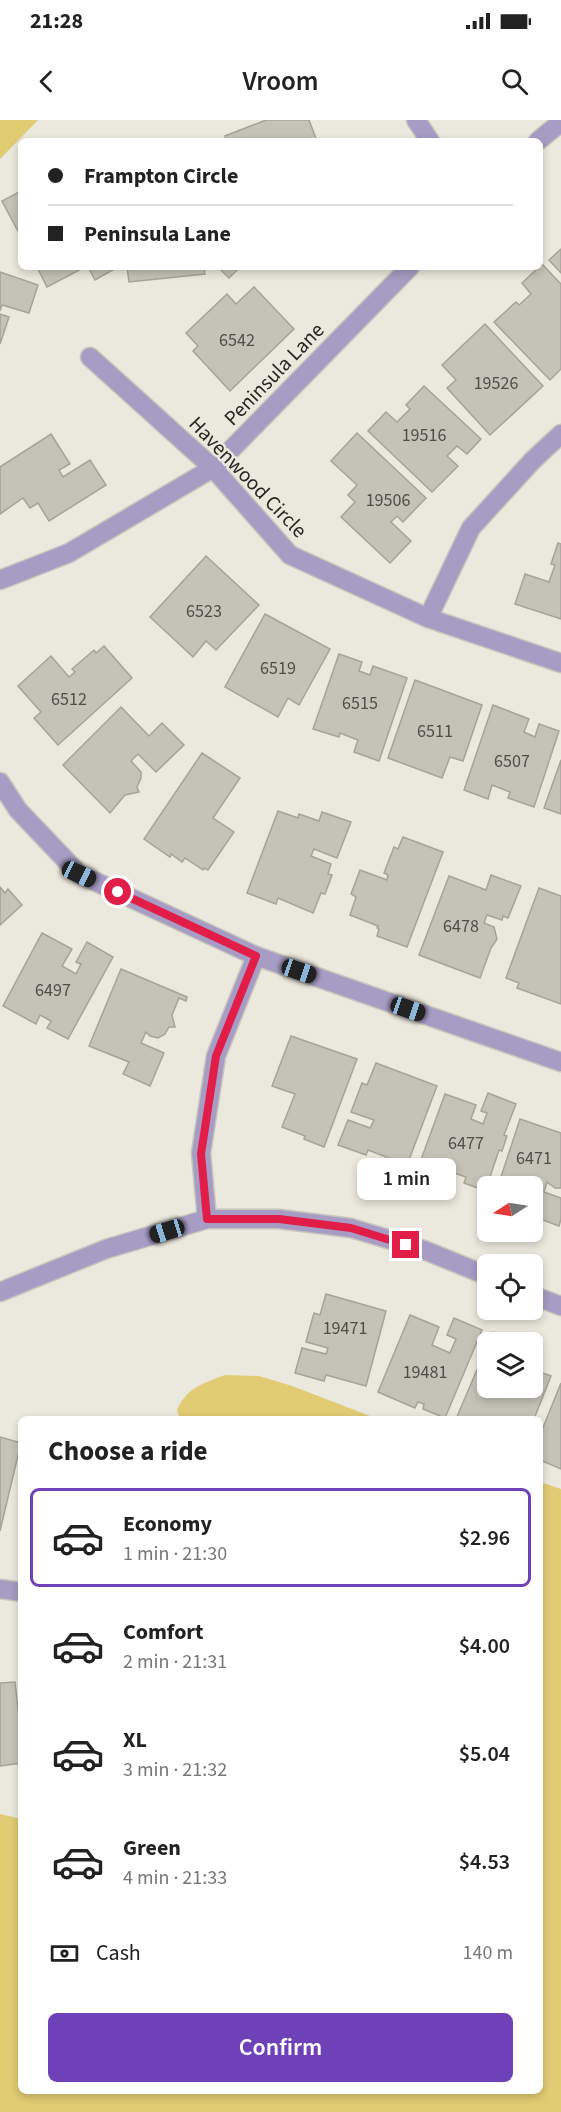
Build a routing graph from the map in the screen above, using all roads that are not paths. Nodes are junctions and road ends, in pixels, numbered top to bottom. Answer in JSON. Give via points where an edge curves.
{"nodes":[{"id":1,"x":416,"y":120,"type":"edge"},
{"id":2,"x":561,"y":122,"type":"edge"},
{"id":3,"x":428,"y":138,"type":"edge"},
{"id":4,"x":542,"y":138,"type":"edge"},
{"id":5,"x":407,"y":270,"type":"edge"},
{"id":6,"x":90,"y":357,"type":"dead end"},
{"id":7,"x":561,"y":434,"type":"edge"},
{"id":8,"x":213,"y":468,"type":"junction"},
{"id":9,"x":0,"y":580,"type":"edge"},
{"id":10,"x":428,"y":618,"type":"junction"},
{"id":11,"x":561,"y":663,"type":"edge"},
{"id":12,"x":0,"y":782,"type":"edge"},
{"id":13,"x":256,"y":956,"type":"junction"},
{"id":14,"x":561,"y":1062,"type":"edge"},
{"id":15,"x":207,"y":1219,"type":"junction"},
{"id":16,"x":477,"y":1272,"type":"edge"},
{"id":17,"x":0,"y":1292,"type":"edge"},
{"id":18,"x":543,"y":1299,"type":"edge"},
{"id":19,"x":561,"y":1306,"type":"edge"},
{"id":20,"x":0,"y":1589,"type":"edge"},
{"id":21,"x":18,"y":1592,"type":"edge"}],
"edges":[{"from":1,"to":3,"type":"street"},
{"from":2,"to":4,"type":"street"},
{"from":5,"to":8,"type":"street","name":"Peninsula Lane"},
{"from":6,"to":8,"type":"street","name":"Havenwood Circle"},
{"from":7,"to":10,"type":"street","via":[[471,528]]},
{"from":8,"to":9,"type":"street","name":"Peninsula Lane","via":[[69,553]]},
{"from":8,"to":10,"type":"street","name":"Havenwood Circle","via":[[290,555]]},
{"from":10,"to":11,"type":"street","name":"Havenwood Circle"},
{"from":12,"to":13,"type":"street","via":[[18,810],[79,874]]},
{"from":13,"to":14,"type":"street"},
{"from":13,"to":15,"type":"street","via":[[216,1056],[201,1154]]},
{"from":15,"to":16,"type":"street","via":[[279,1219],[351,1228],[424,1250]]},
{"from":15,"to":17,"type":"street","via":[[106,1249]]},
{"from":18,"to":19,"type":"street"},
{"from":20,"to":21,"type":"street"}]}
